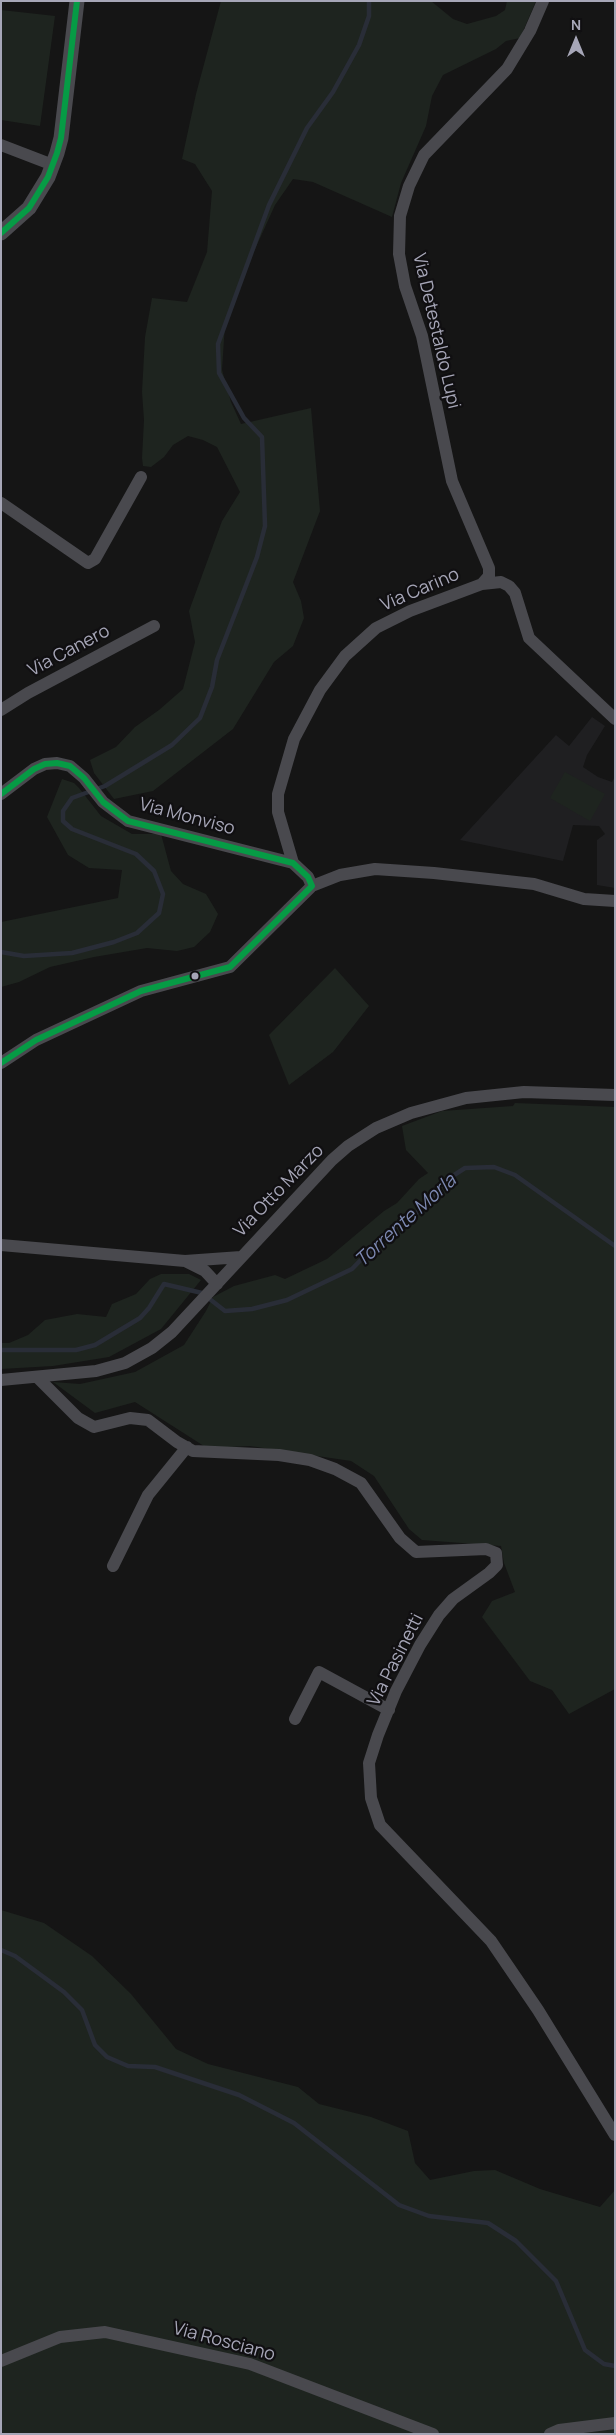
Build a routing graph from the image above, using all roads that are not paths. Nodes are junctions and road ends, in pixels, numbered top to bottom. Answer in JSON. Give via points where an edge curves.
{"nodes":[{"id":1,"x":77,"y":1,"type":"edge"},
{"id":2,"x":543,"y":1,"type":"edge"},
{"id":3,"x":1,"y":146,"type":"edge"},
{"id":4,"x":52,"y":165,"type":"junction"},
{"id":5,"x":1,"y":233,"type":"edge"},
{"id":6,"x":141,"y":477,"type":"dead end"},
{"id":7,"x":1,"y":503,"type":"edge"},
{"id":8,"x":482,"y":584,"type":"junction"},
{"id":9,"x":154,"y":626,"type":"dead end"},
{"id":10,"x":1,"y":710,"type":"edge"},
{"id":11,"x":615,"y":719,"type":"edge"},
{"id":12,"x":1,"y":794,"type":"edge"},
{"id":13,"x":292,"y":863,"type":"junction"},
{"id":14,"x":312,"y":886,"type":"junction"},
{"id":15,"x":615,"y":901,"type":"edge"},
{"id":16,"x":1,"y":1062,"type":"edge"},
{"id":17,"x":615,"y":1095,"type":"edge"},
{"id":18,"x":1,"y":1245,"type":"edge"},
{"id":19,"x":241,"y":1257,"type":"junction"},
{"id":20,"x":185,"y":1261,"type":"junction"},
{"id":21,"x":216,"y":1285,"type":"junction"},
{"id":22,"x":37,"y":1377,"type":"junction"},
{"id":23,"x":1,"y":1380,"type":"edge"},
{"id":24,"x":187,"y":1447,"type":"junction"},
{"id":25,"x":113,"y":1566,"type":"dead end"},
{"id":26,"x":389,"y":1710,"type":"junction"},
{"id":27,"x":295,"y":1719,"type":"dead end"},
{"id":28,"x":615,"y":2135,"type":"edge"},
{"id":29,"x":1,"y":2361,"type":"edge"},
{"id":30,"x":615,"y":2423,"type":"edge"},
{"id":31,"x":432,"y":2434,"type":"edge"},
{"id":32,"x":550,"y":2434,"type":"edge"}],
"edges":[{"from":1,"to":4,"type":"street","via":[[61,138]]},
{"from":2,"to":8,"type":"street","name":"Via Detestaldo Lupi","via":[[507,70],[424,155],[409,186],[400,216],[400,254],[405,286],[422,336],[452,481],[487,560],[489,576]]},
{"from":3,"to":4,"type":"street"},
{"from":4,"to":5,"type":"street","via":[[29,208]]},
{"from":6,"to":7,"type":"street","via":[[95,559],[88,563]]},
{"from":8,"to":11,"type":"street","name":"Via Carino","via":[[501,582],[510,586],[530,638]]},
{"from":8,"to":13,"type":"street","name":"Via Carino","via":[[410,611],[376,628],[345,656],[320,690],[294,739],[278,794],[278,812]]},
{"from":9,"to":10,"type":"street","name":"Via Canero"},
{"from":12,"to":13,"type":"street","name":"Via Monviso","via":[[45,764],[70,766],[102,802],[128,821]]},
{"from":13,"to":14,"type":"street","via":[[308,877]]},
{"from":14,"to":15,"type":"street","via":[[340,875],[375,869],[434,872],[534,884],[584,899]]},
{"from":14,"to":16,"type":"street","via":[[230,967],[141,992],[36,1040]]},
{"from":17,"to":19,"type":"street","name":"Via Otto Marzo","via":[[524,1092],[466,1098],[411,1112],[376,1128],[348,1146]]},
{"from":18,"to":20,"type":"street"},
{"from":19,"to":20,"type":"street"},
{"from":19,"to":21,"type":"street","name":"Via Otto Marzo"},
{"from":20,"to":21,"type":"street","via":[[205,1271]]},
{"from":21,"to":22,"type":"street","name":"Via Otto Marzo","via":[[172,1332],[126,1363],[96,1371]]},
{"from":22,"to":23,"type":"street","name":"Via Otto Marzo"},
{"from":22,"to":24,"type":"street","name":"Via Pasinetti","via":[[78,1418],[94,1427],[130,1418],[148,1420]]},
{"from":24,"to":25,"type":"street","via":[[148,1495]]},
{"from":24,"to":26,"type":"street","name":"Via Pasinetti","via":[[194,1451],[279,1455],[318,1462],[361,1483],[396,1533],[416,1552],[486,1549],[496,1553],[497,1564],[489,1573],[454,1599],[439,1615],[420,1644]]},
{"from":26,"to":27,"type":"street","via":[[319,1672]]},
{"from":26,"to":28,"type":"street","name":"Via Pasinetti","via":[[369,1763],[371,1798],[380,1825],[491,1941]]},
{"from":29,"to":31,"type":"street","name":"Via Rosciano","via":[[60,2337],[105,2332],[250,2364]]},
{"from":30,"to":32,"type":"street"}]}
